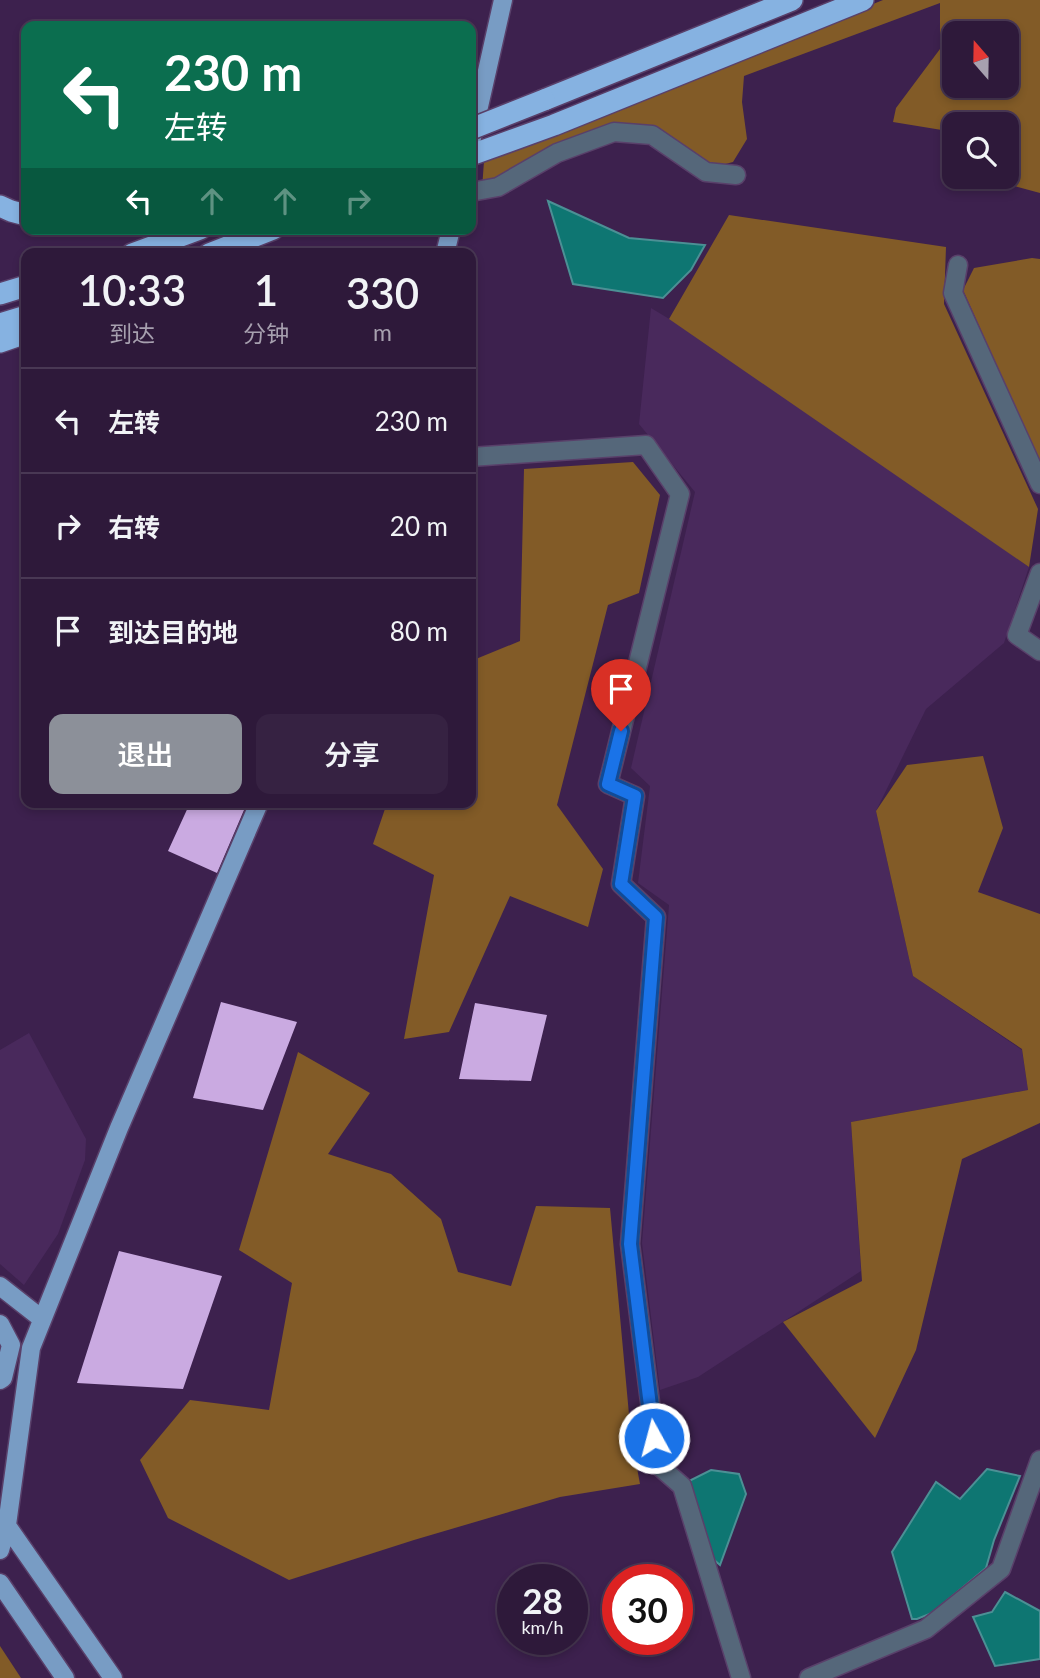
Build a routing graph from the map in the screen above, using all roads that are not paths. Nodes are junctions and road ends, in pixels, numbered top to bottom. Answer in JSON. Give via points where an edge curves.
{"nodes":[{"id":1,"x":503,"y":0,"type":"edge"},
{"id":2,"x":792,"y":0,"type":"edge"},
{"id":3,"x":863,"y":0,"type":"edge"},
{"id":4,"x":476,"y":120,"type":"edge"},
{"id":5,"x":476,"y":127,"type":"edge"},
{"id":6,"x":476,"y":153,"type":"edge"},
{"id":7,"x":736,"y":175,"type":"dead end"},
{"id":8,"x":476,"y":191,"type":"edge"},
{"id":9,"x":0,"y":206,"type":"edge"},
{"id":10,"x":21,"y":214,"type":"edge"},
{"id":11,"x":184,"y":235,"type":"edge"},
{"id":12,"x":258,"y":235,"type":"edge"},
{"id":13,"x":270,"y":235,"type":"edge"},
{"id":14,"x":148,"y":248,"type":"edge"},
{"id":15,"x":224,"y":248,"type":"edge"},
{"id":16,"x":238,"y":248,"type":"edge"},
{"id":17,"x":958,"y":265,"type":"dead end"},
{"id":18,"x":21,"y":288,"type":"edge"},
{"id":19,"x":0,"y":294,"type":"edge"},
{"id":20,"x":21,"y":318,"type":"edge"},
{"id":21,"x":0,"y":324,"type":"edge"},
{"id":22,"x":21,"y":335,"type":"edge"},
{"id":23,"x":0,"y":342,"type":"edge"},
{"id":24,"x":476,"y":457,"type":"edge"},
{"id":25,"x":1040,"y":484,"type":"edge"},
{"id":26,"x":1040,"y":573,"type":"edge"},
{"id":27,"x":1040,"y":651,"type":"edge"},
{"id":28,"x":257,"y":808,"type":"edge"},
{"id":29,"x":0,"y":1286,"type":"edge"},
{"id":30,"x":42,"y":1319,"type":"junction"},
{"id":31,"x":0,"y":1322,"type":"edge"},
{"id":32,"x":31,"y":1348,"type":"junction"},
{"id":33,"x":0,"y":1380,"type":"edge"},
{"id":34,"x":1040,"y":1460,"type":"edge"},
{"id":35,"x":4,"y":1520,"type":"edge"},
{"id":36,"x":0,"y":1550,"type":"edge"},
{"id":37,"x":0,"y":1583,"type":"edge"},
{"id":38,"x":65,"y":1678,"type":"edge"},
{"id":39,"x":113,"y":1678,"type":"edge"},
{"id":40,"x":741,"y":1678,"type":"edge"},
{"id":41,"x":809,"y":1678,"type":"edge"}],
"edges":[{"from":1,"to":4,"type":"main road"},
{"from":2,"to":5,"type":"highway","bridge":true},
{"from":3,"to":6,"type":"highway"},
{"from":7,"to":8,"type":"street","via":[[706,172],[652,135],[614,132],[556,153],[498,187]]},
{"from":9,"to":10,"type":"highway"},
{"from":11,"to":14,"type":"highway"},
{"from":12,"to":15,"type":"highway"},
{"from":13,"to":16,"type":"highway"},
{"from":17,"to":25,"type":"street","via":[[953,293]]},
{"from":18,"to":19,"type":"highway"},
{"from":20,"to":21,"type":"highway"},
{"from":22,"to":23,"type":"highway"},
{"from":24,"to":40,"type":"street","via":[[646,445],[680,494],[608,784],[635,796],[621,884],[656,917],[630,1244],[658,1465],[682,1486]]},
{"from":26,"to":27,"type":"street","via":[[1017,635]]},
{"from":28,"to":30,"type":"main road"},
{"from":29,"to":30,"type":"main road"},
{"from":30,"to":32,"type":"main road"},
{"from":31,"to":32,"type":"main road"},
{"from":31,"to":33,"type":"main road","via":[[11,1345]]},
{"from":32,"to":35,"type":"main road"},
{"from":34,"to":41,"type":"street","via":[[1001,1569],[926,1629]]},
{"from":35,"to":36,"type":"main road"},
{"from":35,"to":39,"type":"main road"},
{"from":37,"to":38,"type":"main road"}]}
